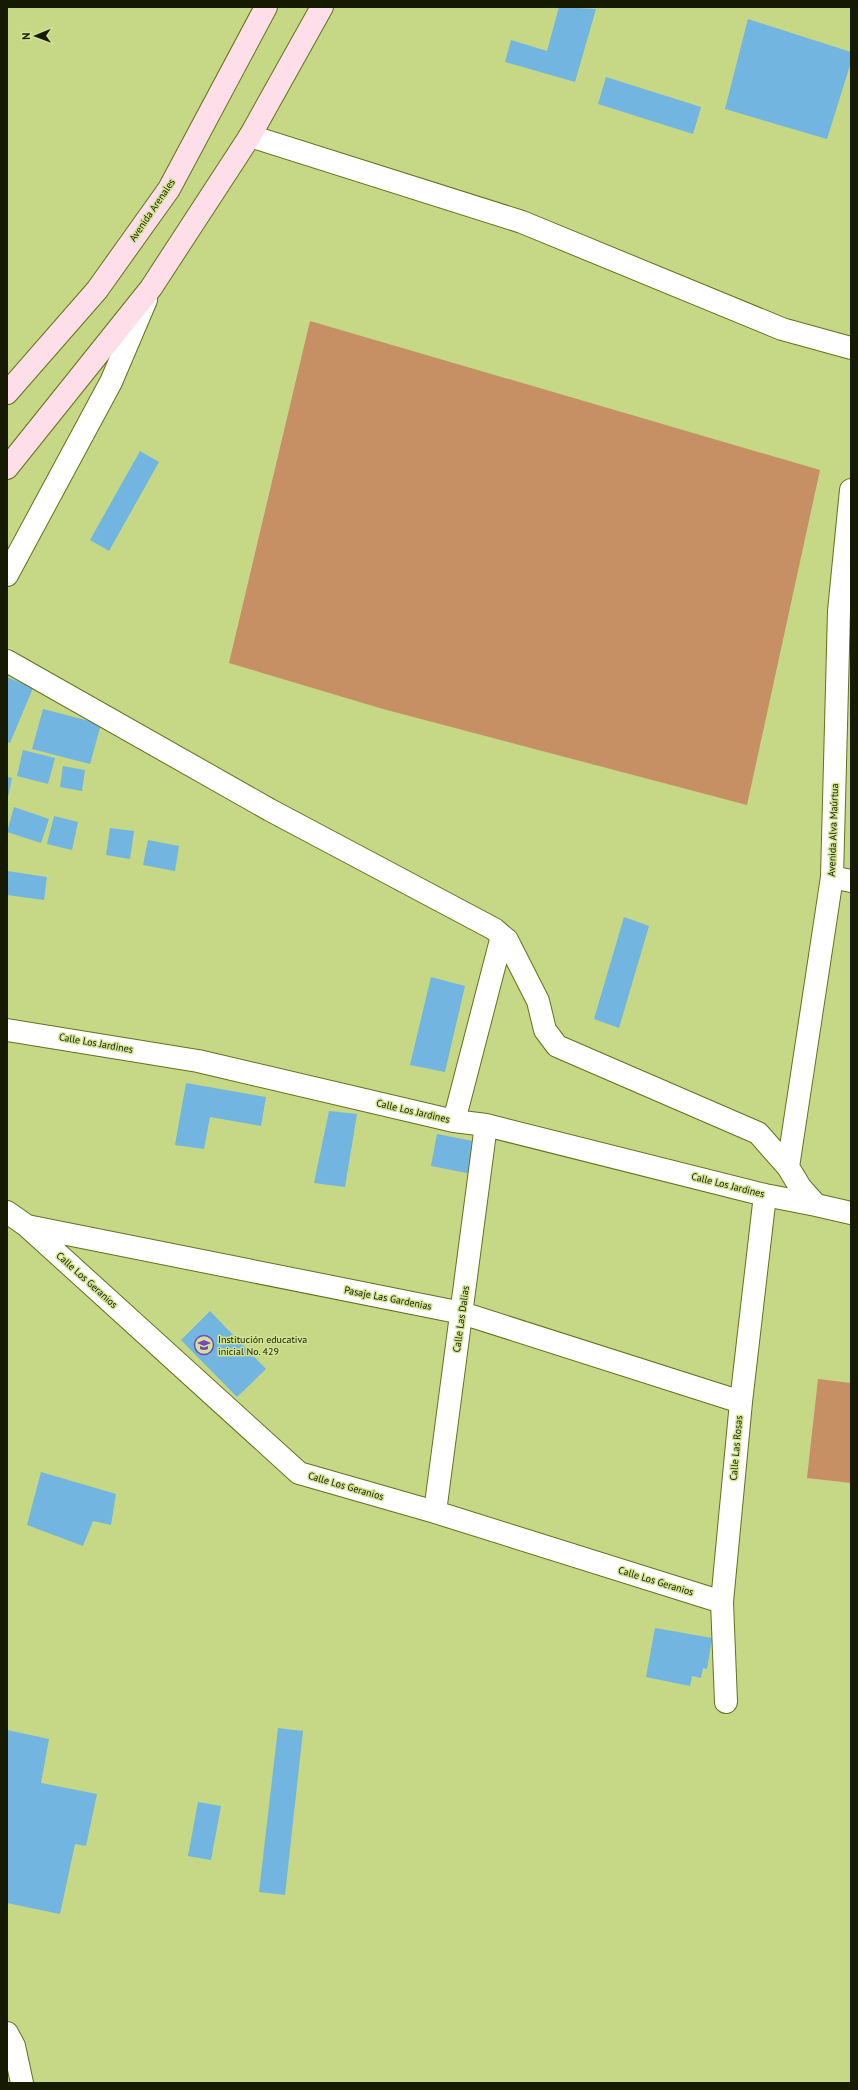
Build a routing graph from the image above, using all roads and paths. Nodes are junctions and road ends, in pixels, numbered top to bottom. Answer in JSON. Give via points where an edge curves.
{"nodes":[{"id":1,"x":266,"y":7,"type":"edge"},
{"id":2,"x":322,"y":7,"type":"edge"},
{"id":3,"x":250,"y":136,"type":"junction"},
{"id":4,"x":151,"y":288,"type":"junction"},
{"id":5,"x":851,"y":348,"type":"edge"},
{"id":6,"x":7,"y":393,"type":"edge"},
{"id":7,"x":7,"y":468,"type":"edge"},
{"id":8,"x":851,"y":490,"type":"edge"},
{"id":9,"x":7,"y":575,"type":"edge"},
{"id":10,"x":7,"y":661,"type":"edge"},
{"id":11,"x":841,"y":879,"type":"edge"},
{"id":12,"x":502,"y":936,"type":"junction"},
{"id":13,"x":7,"y":1030,"type":"edge"},
{"id":14,"x":454,"y":1121,"type":"junction"},
{"id":15,"x":486,"y":1125,"type":"junction"},
{"id":16,"x":788,"y":1167,"type":"junction"},
{"id":17,"x":765,"y":1195,"type":"junction"},
{"id":18,"x":816,"y":1205,"type":"junction"},
{"id":19,"x":7,"y":1212,"type":"edge"},
{"id":20,"x":851,"y":1213,"type":"edge"},
{"id":21,"x":27,"y":1226,"type":"junction"},
{"id":22,"x":462,"y":1313,"type":"junction"},
{"id":23,"x":741,"y":1402,"type":"junction"},
{"id":24,"x":435,"y":1512,"type":"junction"},
{"id":25,"x":722,"y":1602,"type":"junction"},
{"id":26,"x":726,"y":1702,"type":"dead end"},
{"id":27,"x":7,"y":2033,"type":"edge"},
{"id":28,"x":22,"y":2083,"type":"edge"}],
"edges":[{"from":1,"to":6,"type":"main road","name":"Avenida Arenales","via":[[169,189],[97,290]]},
{"from":2,"to":3,"type":"main road"},
{"from":3,"to":4,"type":"main road"},
{"from":3,"to":5,"type":"street","via":[[522,222],[782,329]]},
{"from":4,"to":7,"type":"main road"},
{"from":4,"to":9,"type":"street","via":[[111,382]]},
{"from":8,"to":11,"type":"street","name":"Avenida Alva Maúrtua","via":[[839,611]]},
{"from":10,"to":12,"type":"street","via":[[270,810],[494,929]]},
{"from":11,"to":16,"type":"street","name":"Avenida Alva Maúrtua"},
{"from":12,"to":14,"type":"street"},
{"from":12,"to":16,"type":"street","via":[[538,1001],[545,1030],[557,1046],[758,1133]]},
{"from":13,"to":14,"type":"street","name":"Calle Los Jardines","via":[[198,1061]]},
{"from":14,"to":15,"type":"street","name":"Calle Los Jardines"},
{"from":15,"to":17,"type":"street","name":"Calle Los Jardines"},
{"from":15,"to":22,"type":"street","name":"Calle Las Dalias"},
{"from":16,"to":18,"type":"street","via":[[800,1187]]},
{"from":17,"to":18,"type":"street","name":"Calle Los Jardines"},
{"from":17,"to":23,"type":"street","name":"Calle Las Rosas"},
{"from":18,"to":20,"type":"street","name":"Calle Los Jardines"},
{"from":19,"to":21,"type":"street","name":"Calle Los Geranios"},
{"from":21,"to":22,"type":"street","name":"Pasaje Las Gardenias"},
{"from":21,"to":24,"type":"street","name":"Calle Los Geranios","via":[[299,1473]]},
{"from":22,"to":23,"type":"street","name":"Pasaje Las Gardenias"},
{"from":22,"to":24,"type":"street","name":"Calle Las Dalias"},
{"from":23,"to":25,"type":"street","name":"Calle Las Rosas"},
{"from":24,"to":25,"type":"street","name":"Calle Los Geranios"},
{"from":25,"to":26,"type":"street","name":"Calle Las Rosas"},
{"from":27,"to":28,"type":"street","via":[[14,2046]]}]}
